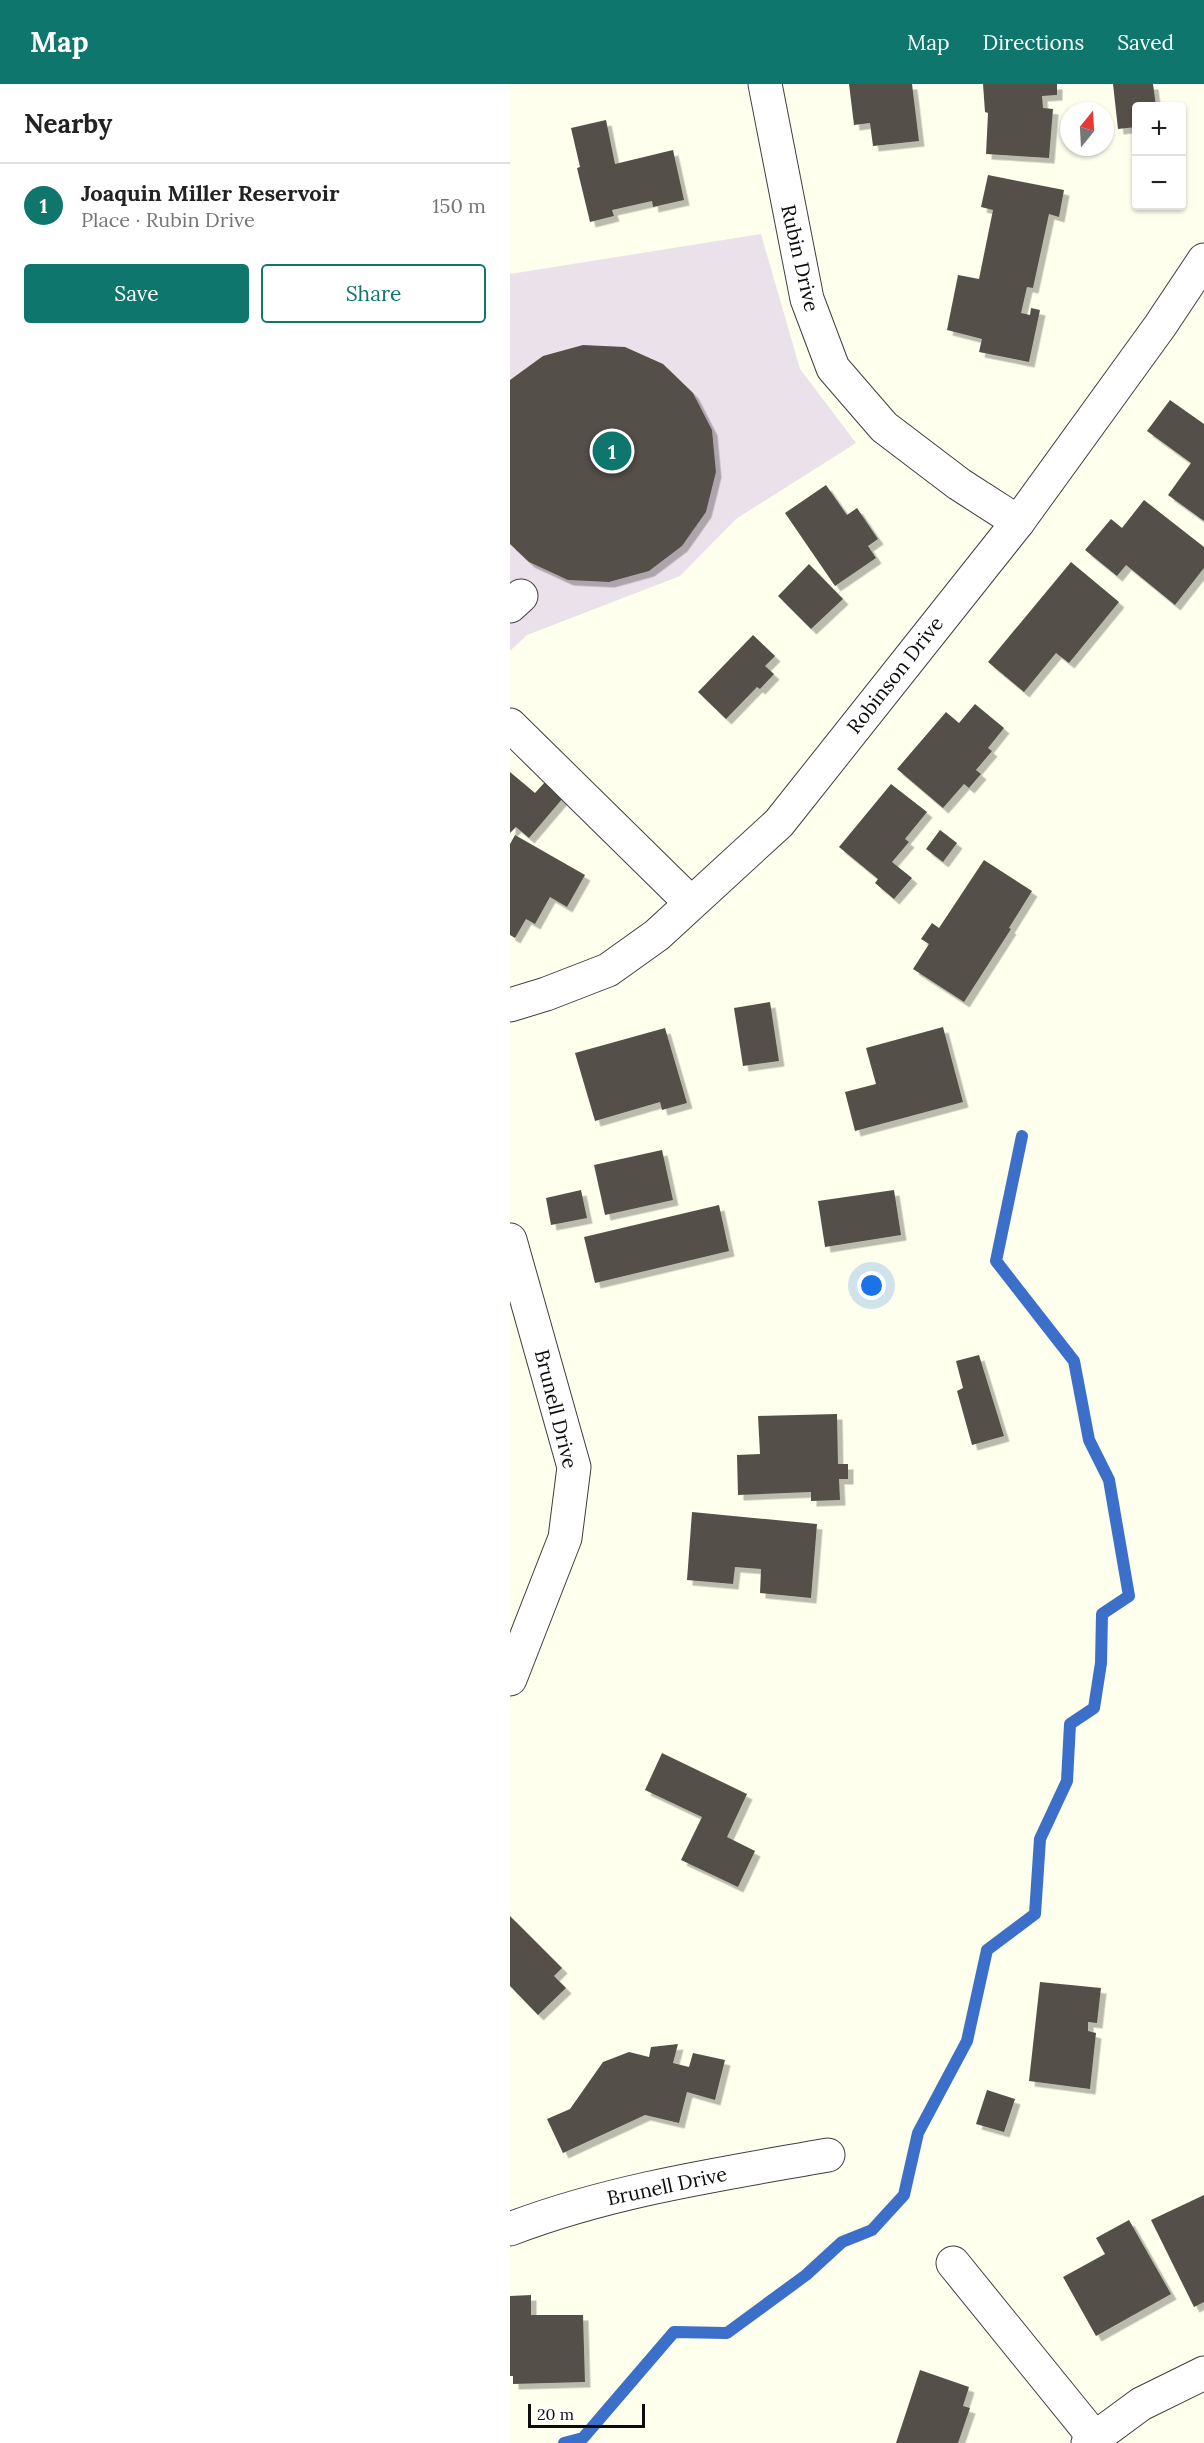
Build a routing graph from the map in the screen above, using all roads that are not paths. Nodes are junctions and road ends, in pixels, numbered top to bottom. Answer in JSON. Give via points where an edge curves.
{"nodes":[{"id":1,"x":765,"y":84,"type":"edge"},
{"id":2,"x":1204,"y":260,"type":"edge"},
{"id":3,"x":1018,"y":522,"type":"junction"},
{"id":4,"x":510,"y":725,"type":"edge"},
{"id":5,"x":691,"y":903,"type":"junction"},
{"id":6,"x":510,"y":1005,"type":"edge"},
{"id":7,"x":510,"y":1240,"type":"edge"},
{"id":8,"x":510,"y":1678,"type":"edge"},
{"id":9,"x":828,"y":2155,"type":"dead end"},
{"id":10,"x":510,"y":2229,"type":"edge"},
{"id":11,"x":953,"y":2262,"type":"dead end"},
{"id":12,"x":1204,"y":2373,"type":"edge"},
{"id":13,"x":1091,"y":2440,"type":"edge"}],
"edges":[{"from":1,"to":3,"type":"street","name":"Rubin Drive","via":[[807,299],[833,368],[884,427],[959,484]]},
{"from":2,"to":3,"type":"street","name":"Robinson Drive"},
{"from":3,"to":5,"type":"street","name":"Robinson Drive","via":[[779,823]]},
{"from":4,"to":5,"type":"street"},
{"from":5,"to":6,"type":"street","name":"Robinson Drive","via":[[657,935],[608,970]]},
{"from":7,"to":8,"type":"street","name":"Brunell Drive","via":[[574,1467],[565,1538]]},
{"from":9,"to":10,"type":"street","name":"Brunell Drive","via":[[660,2185],[553,2212]]},
{"from":11,"to":13,"type":"street"},
{"from":12,"to":13,"type":"street","via":[[1141,2404]]}]}
